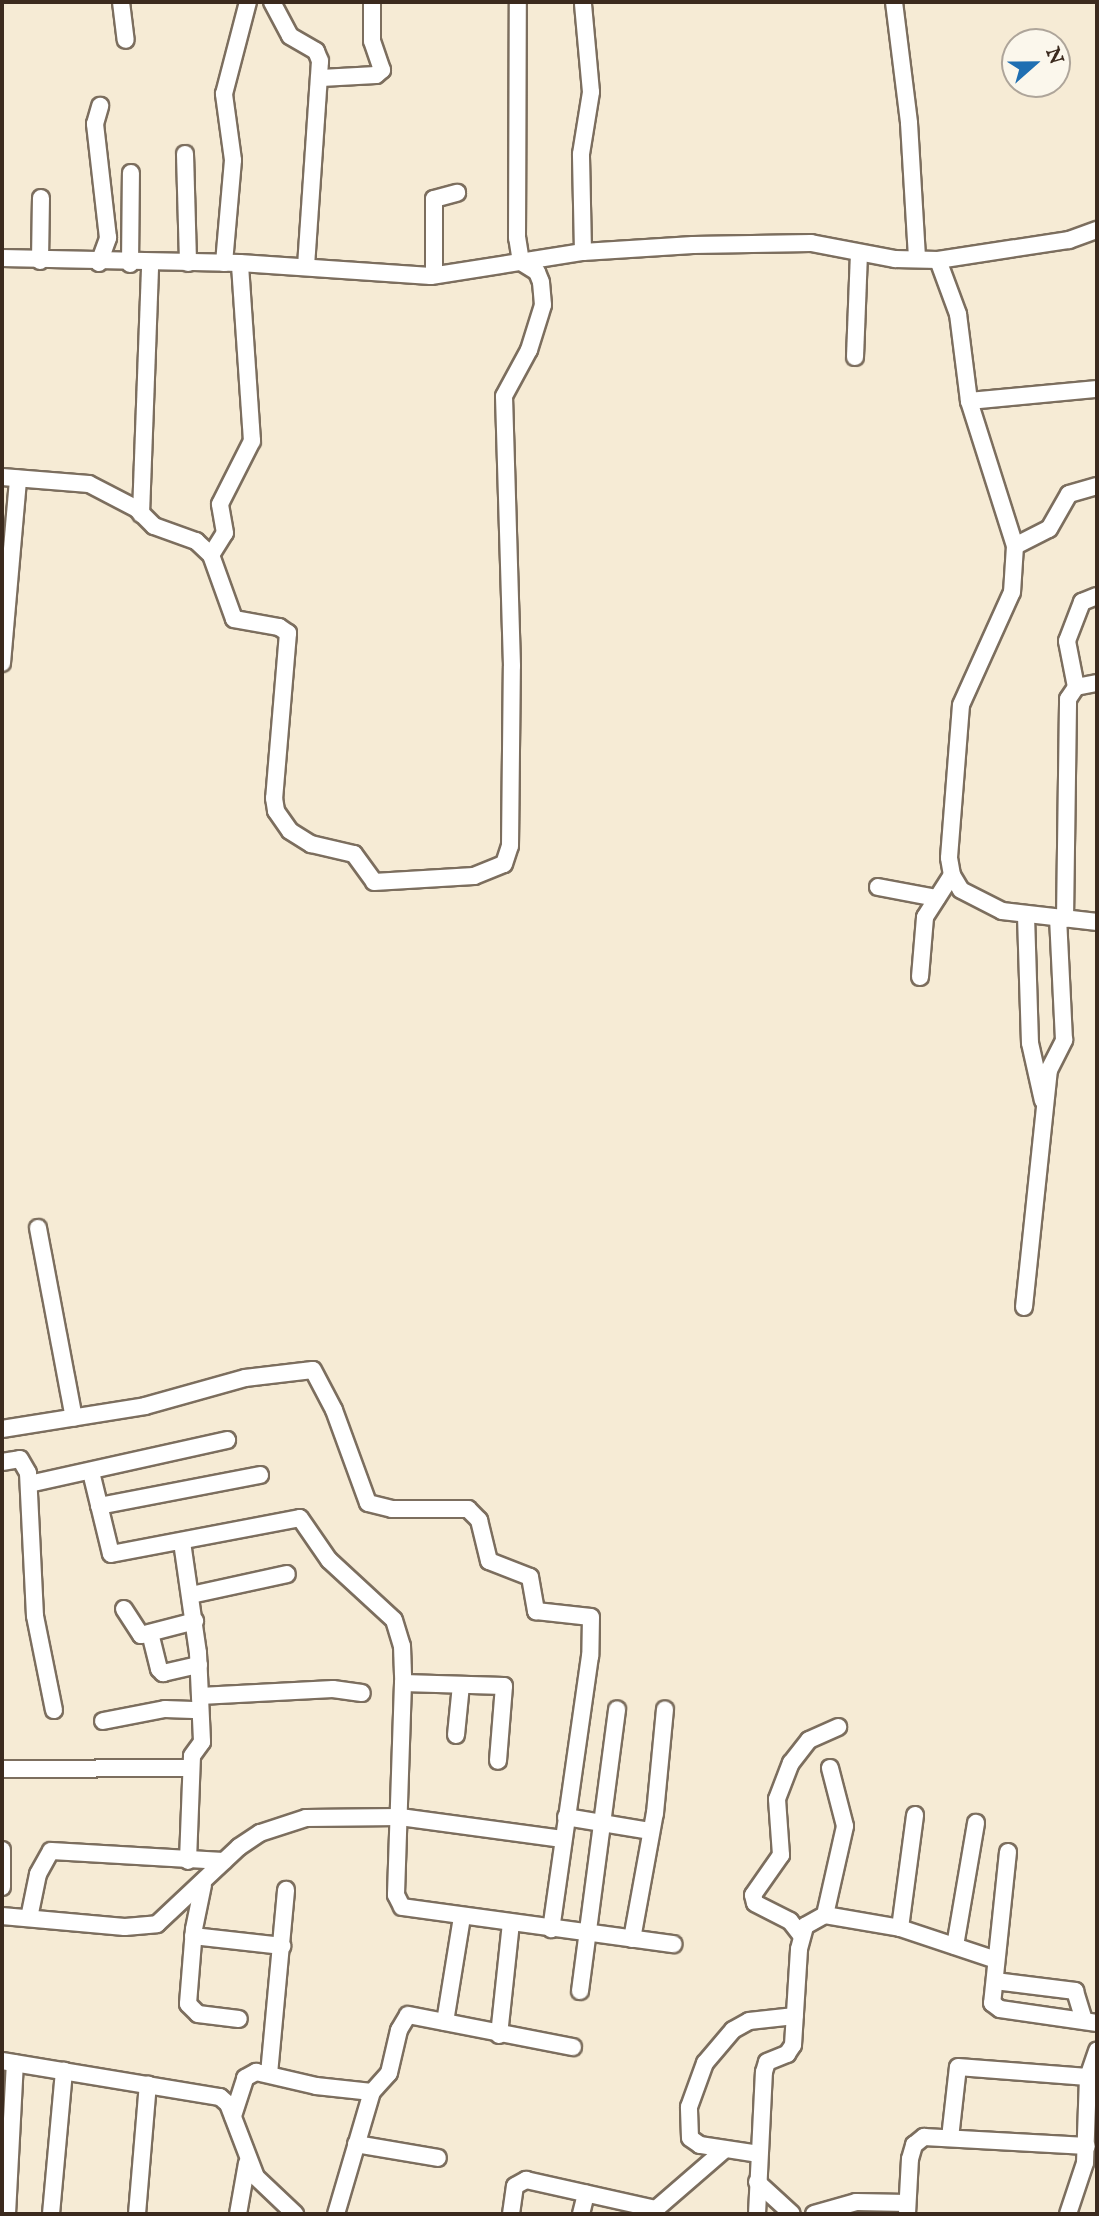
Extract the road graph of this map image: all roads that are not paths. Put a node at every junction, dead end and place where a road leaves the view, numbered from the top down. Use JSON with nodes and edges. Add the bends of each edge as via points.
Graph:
{"nodes":[{"id":1,"x":121,"y":2,"type":"edge"},
{"id":2,"x":248,"y":2,"type":"edge"},
{"id":3,"x":271,"y":2,"type":"edge"},
{"id":4,"x":372,"y":2,"type":"edge"},
{"id":5,"x":518,"y":2,"type":"edge"},
{"id":6,"x":894,"y":2,"type":"edge"},
{"id":7,"x":583,"y":4,"type":"dead end"},
{"id":8,"x":126,"y":40,"type":"dead end"},
{"id":9,"x":321,"y":78,"type":"junction"},
{"id":10,"x":100,"y":106,"type":"dead end"},
{"id":11,"x":185,"y":154,"type":"dead end"},
{"id":12,"x":131,"y":173,"type":"dead end"},
{"id":13,"x":457,"y":193,"type":"dead end"},
{"id":14,"x":41,"y":198,"type":"dead end"},
{"id":15,"x":1097,"y":230,"type":"edge"},
{"id":16,"x":583,"y":252,"type":"junction"},
{"id":17,"x":859,"y":253,"type":"junction"},
{"id":18,"x":2,"y":258,"type":"edge"},
{"id":19,"x":917,"y":259,"type":"junction"},
{"id":20,"x":938,"y":260,"type":"junction"},
{"id":21,"x":40,"y":261,"type":"junction"},
{"id":22,"x":522,"y":262,"type":"junction"},
{"id":23,"x":99,"y":263,"type":"junction"},
{"id":24,"x":150,"y":263,"type":"junction"},
{"id":25,"x":188,"y":263,"type":"junction"},
{"id":26,"x":232,"y":263,"type":"junction"},
{"id":27,"x":130,"y":264,"type":"junction"},
{"id":28,"x":306,"y":267,"type":"junction"},
{"id":29,"x":434,"y":275,"type":"junction"},
{"id":30,"x":855,"y":356,"type":"dead end"},
{"id":31,"x":1097,"y":389,"type":"edge"},
{"id":32,"x":969,"y":401,"type":"junction"},
{"id":33,"x":10,"y":484,"type":"edge"},
{"id":34,"x":1097,"y":486,"type":"edge"},
{"id":35,"x":141,"y":513,"type":"junction"},
{"id":36,"x":1015,"y":546,"type":"junction"},
{"id":37,"x":211,"y":555,"type":"junction"},
{"id":38,"x":1097,"y":596,"type":"edge"},
{"id":39,"x":2,"y":663,"type":"edge"},
{"id":40,"x":1097,"y":684,"type":"edge"},
{"id":41,"x":1076,"y":687,"type":"junction"},
{"id":42,"x":952,"y":875,"type":"junction"},
{"id":43,"x":878,"y":887,"type":"dead end"},
{"id":44,"x":937,"y":898,"type":"junction"},
{"id":45,"x":1026,"y":916,"type":"junction"},
{"id":46,"x":1061,"y":919,"type":"junction"},
{"id":47,"x":1097,"y":922,"type":"edge"},
{"id":48,"x":920,"y":977,"type":"dead end"},
{"id":49,"x":1044,"y":1106,"type":"junction"},
{"id":50,"x":38,"y":1228,"type":"dead end"},
{"id":51,"x":1024,"y":1307,"type":"dead end"},
{"id":52,"x":74,"y":1418,"type":"junction"},
{"id":53,"x":2,"y":1429,"type":"edge"},
{"id":54,"x":227,"y":1440,"type":"dead end"},
{"id":55,"x":2,"y":1462,"type":"edge"},
{"id":56,"x":91,"y":1472,"type":"junction"},
{"id":57,"x":260,"y":1475,"type":"dead end"},
{"id":58,"x":29,"y":1484,"type":"junction"},
{"id":59,"x":99,"y":1506,"type":"junction"},
{"id":60,"x":182,"y":1542,"type":"junction"},
{"id":61,"x":287,"y":1574,"type":"dead end"},
{"id":62,"x":191,"y":1595,"type":"junction"},
{"id":63,"x":124,"y":1609,"type":"dead end"},
{"id":64,"x":195,"y":1621,"type":"junction"},
{"id":65,"x":150,"y":1633,"type":"junction"},
{"id":66,"x":199,"y":1665,"type":"junction"},
{"id":67,"x":403,"y":1683,"type":"junction"},
{"id":68,"x":461,"y":1685,"type":"junction"},
{"id":69,"x":362,"y":1693,"type":"dead end"},
{"id":70,"x":200,"y":1703,"type":"junction"},
{"id":71,"x":617,"y":1709,"type":"dead end"},
{"id":72,"x":665,"y":1709,"type":"dead end"},
{"id":73,"x":54,"y":1710,"type":"dead end"},
{"id":74,"x":103,"y":1721,"type":"dead end"},
{"id":75,"x":838,"y":1727,"type":"dead end"},
{"id":76,"x":456,"y":1735,"type":"dead end"},
{"id":77,"x":498,"y":1761,"type":"dead end"},
{"id":78,"x":191,"y":1768,"type":"junction"},
{"id":79,"x":830,"y":1768,"type":"dead end"},
{"id":80,"x":2,"y":1769,"type":"edge"},
{"id":81,"x":915,"y":1815,"type":"dead end"},
{"id":82,"x":566,"y":1816,"type":"junction"},
{"id":83,"x":400,"y":1817,"type":"junction"},
{"id":84,"x":604,"y":1823,"type":"junction"},
{"id":85,"x":976,"y":1823,"type":"dead end"},
{"id":86,"x":651,"y":1831,"type":"junction"},
{"id":87,"x":562,"y":1839,"type":"junction"},
{"id":88,"x":2,"y":1850,"type":"edge"},
{"id":89,"x":1008,"y":1852,"type":"dead end"},
{"id":90,"x":187,"y":1861,"type":"junction"},
{"id":91,"x":224,"y":1861,"type":"junction"},
{"id":92,"x":203,"y":1883,"type":"junction"},
{"id":93,"x":2,"y":1887,"type":"edge"},
{"id":94,"x":286,"y":1890,"type":"dead end"},
{"id":95,"x":825,"y":1915,"type":"junction"},
{"id":96,"x":2,"y":1916,"type":"edge"},
{"id":97,"x":462,"y":1917,"type":"junction"},
{"id":98,"x":29,"y":1918,"type":"junction"},
{"id":99,"x":511,"y":1923,"type":"junction"},
{"id":100,"x":900,"y":1928,"type":"junction"},
{"id":101,"x":551,"y":1929,"type":"junction"},
{"id":102,"x":588,"y":1933,"type":"junction"},
{"id":103,"x":801,"y":1935,"type":"junction"},
{"id":104,"x":193,"y":1936,"type":"junction"},
{"id":105,"x":632,"y":1939,"type":"junction"},
{"id":106,"x":673,"y":1944,"type":"dead end"},
{"id":107,"x":282,"y":1946,"type":"junction"},
{"id":108,"x":955,"y":1946,"type":"junction"},
{"id":109,"x":996,"y":1961,"type":"junction"},
{"id":110,"x":995,"y":1981,"type":"junction"},
{"id":111,"x":580,"y":1991,"type":"dead end"},
{"id":112,"x":795,"y":2015,"type":"junction"},
{"id":113,"x":239,"y":2019,"type":"dead end"},
{"id":114,"x":445,"y":2022,"type":"junction"},
{"id":115,"x":1090,"y":2022,"type":"edge"},
{"id":116,"x":499,"y":2035,"type":"junction"},
{"id":117,"x":573,"y":2047,"type":"dead end"},
{"id":118,"x":1097,"y":2051,"type":"edge"},
{"id":119,"x":8,"y":2062,"type":"edge"},
{"id":120,"x":64,"y":2071,"type":"junction"},
{"id":121,"x":268,"y":2074,"type":"junction"},
{"id":122,"x":1088,"y":2077,"type":"junction"},
{"id":123,"x":148,"y":2084,"type":"junction"},
{"id":124,"x":372,"y":2092,"type":"junction"},
{"id":125,"x":233,"y":2116,"type":"junction"},
{"id":126,"x":950,"y":2138,"type":"junction"},
{"id":127,"x":356,"y":2144,"type":"junction"},
{"id":128,"x":1087,"y":2147,"type":"junction"},
{"id":129,"x":723,"y":2151,"type":"junction"},
{"id":130,"x":759,"y":2154,"type":"junction"},
{"id":131,"x":438,"y":2158,"type":"dead end"},
{"id":132,"x":247,"y":2163,"type":"junction"},
{"id":133,"x":757,"y":2182,"type":"junction"},
{"id":134,"x":586,"y":2194,"type":"junction"},
{"id":135,"x":907,"y":2209,"type":"edge"},
{"id":136,"x":7,"y":2214,"type":"edge"},
{"id":137,"x":51,"y":2214,"type":"edge"},
{"id":138,"x":137,"y":2214,"type":"edge"},
{"id":139,"x":238,"y":2214,"type":"edge"},
{"id":140,"x":295,"y":2214,"type":"edge"},
{"id":141,"x":336,"y":2214,"type":"edge"},
{"id":142,"x":510,"y":2214,"type":"edge"},
{"id":143,"x":581,"y":2214,"type":"edge"},
{"id":144,"x":757,"y":2214,"type":"edge"},
{"id":145,"x":792,"y":2214,"type":"edge"},
{"id":146,"x":814,"y":2214,"type":"edge"},
{"id":147,"x":1068,"y":2214,"type":"edge"}],
"edges":[{"from":1,"to":8,"type":"street"},
{"from":2,"to":26,"type":"street","via":[[224,94],[233,160]]},
{"from":3,"to":9,"type":"street","via":[[290,36],[316,51]]},
{"from":4,"to":9,"type":"street","via":[[372,40],[382,70],[376,75]]},
{"from":5,"to":22,"type":"street","via":[[517,239]]},
{"from":6,"to":19,"type":"street","via":[[909,123]]},
{"from":7,"to":16,"type":"street","via":[[591,92],[581,155]]},
{"from":9,"to":28,"type":"street"},
{"from":10,"to":23,"type":"street","via":[[94,120],[108,238]]},
{"from":11,"to":25,"type":"street"},
{"from":12,"to":27,"type":"street"},
{"from":13,"to":29,"type":"street","via":[[433,199]]},
{"from":14,"to":21,"type":"street"},
{"from":15,"to":20,"type":"street","via":[[1069,240]]},
{"from":16,"to":17,"type":"street","via":[[802,243]]},
{"from":16,"to":22,"type":"street"},
{"from":17,"to":19,"type":"street"},
{"from":17,"to":30,"type":"street"},
{"from":18,"to":21,"type":"street"},
{"from":19,"to":20,"type":"street"},
{"from":20,"to":32,"type":"street","via":[[958,314]]},
{"from":21,"to":23,"type":"street"},
{"from":22,"to":29,"type":"street"},
{"from":22,"to":37,"type":"street","via":[[537,272],[543,305],[529,351],[504,396],[512,666],[510,846],[505,864],[474,876],[374,882],[354,854],[311,844],[281,822],[274,798],[283,668],[290,640],[279,627],[234,619]]},
{"from":23,"to":27,"type":"street"},
{"from":24,"to":25,"type":"street"},
{"from":24,"to":27,"type":"street"},
{"from":24,"to":35,"type":"street"},
{"from":25,"to":26,"type":"street"},
{"from":26,"to":28,"type":"street"},
{"from":26,"to":37,"type":"street","via":[[252,441],[220,504],[225,533]]},
{"from":28,"to":29,"type":"street","via":[[369,275]]},
{"from":31,"to":32,"type":"street"},
{"from":32,"to":36,"type":"street"},
{"from":33,"to":35,"type":"street","via":[[89,484]]},
{"from":33,"to":39,"type":"street"},
{"from":34,"to":36,"type":"street","via":[[1069,494],[1049,529]]},
{"from":35,"to":37,"type":"street","via":[[154,526],[196,541]]},
{"from":36,"to":42,"type":"street","via":[[1012,592],[961,705],[949,858]]},
{"from":38,"to":41,"type":"street","via":[[1082,603],[1066,641]]},
{"from":40,"to":41,"type":"street"},
{"from":41,"to":46,"type":"street","via":[[1068,699]]},
{"from":42,"to":44,"type":"street"},
{"from":42,"to":45,"type":"street","via":[[961,890],[979,901]]},
{"from":43,"to":44,"type":"street"},
{"from":44,"to":48,"type":"street","via":[[922,930]]},
{"from":45,"to":46,"type":"street"},
{"from":45,"to":49,"type":"street","via":[[1030,1043]]},
{"from":46,"to":47,"type":"street"},
{"from":46,"to":49,"type":"street","via":[[1065,1028],[1049,1070]]},
{"from":49,"to":51,"type":"street"},
{"from":50,"to":52,"type":"street"},
{"from":52,"to":53,"type":"street"},
{"from":52,"to":82,"type":"street","via":[[145,1406],[245,1378],[313,1370],[339,1421],[368,1503],[392,1509],[468,1509],[479,1520],[489,1561],[530,1577],[537,1611],[591,1617],[590,1656]]},
{"from":54,"to":56,"type":"street"},
{"from":55,"to":58,"type":"street","via":[[25,1463]]},
{"from":56,"to":58,"type":"street"},
{"from":56,"to":59,"type":"street"},
{"from":57,"to":59,"type":"street"},
{"from":58,"to":73,"type":"street","via":[[35,1616]]},
{"from":59,"to":60,"type":"street","via":[[111,1554]]},
{"from":60,"to":62,"type":"street"},
{"from":60,"to":67,"type":"street","via":[[300,1518],[329,1560],[394,1620],[402,1646]]},
{"from":61,"to":62,"type":"street"},
{"from":62,"to":64,"type":"street"},
{"from":63,"to":65,"type":"street","via":[[137,1633]]},
{"from":64,"to":65,"type":"street"},
{"from":64,"to":66,"type":"street"},
{"from":65,"to":66,"type":"street","via":[[163,1672]]},
{"from":66,"to":70,"type":"street"},
{"from":67,"to":68,"type":"street"},
{"from":67,"to":83,"type":"street"},
{"from":68,"to":76,"type":"street"},
{"from":68,"to":77,"type":"street","via":[[504,1686]]},
{"from":69,"to":70,"type":"street","via":[[333,1689]]},
{"from":70,"to":74,"type":"street"},
{"from":70,"to":78,"type":"street","via":[[202,1742],[192,1756]]},
{"from":71,"to":84,"type":"street"},
{"from":72,"to":86,"type":"street"},
{"from":75,"to":103,"type":"street","via":[[809,1740],[786,1773],[776,1799],[781,1855],[752,1895],[755,1903],[790,1921]]},
{"from":78,"to":80,"type":"street"},
{"from":78,"to":90,"type":"street"},
{"from":79,"to":95,"type":"street","via":[[845,1826]]},
{"from":81,"to":100,"type":"street"},
{"from":82,"to":84,"type":"street"},
{"from":82,"to":87,"type":"street"},
{"from":83,"to":87,"type":"street"},
{"from":83,"to":91,"type":"street","via":[[343,1815],[282,1824],[260,1833]]},
{"from":83,"to":97,"type":"street","via":[[397,1902],[407,1909]]},
{"from":84,"to":86,"type":"street"},
{"from":84,"to":102,"type":"street"},
{"from":85,"to":108,"type":"street"},
{"from":86,"to":105,"type":"street"},
{"from":87,"to":101,"type":"street"},
{"from":88,"to":93,"type":"street"},
{"from":89,"to":109,"type":"street"},
{"from":90,"to":91,"type":"street"},
{"from":90,"to":98,"type":"street","via":[[51,1850],[38,1874]]},
{"from":91,"to":92,"type":"street"},
{"from":92,"to":98,"type":"street","via":[[169,1915],[144,1927]]},
{"from":92,"to":104,"type":"street"},
{"from":94,"to":107,"type":"street"},
{"from":95,"to":100,"type":"street"},
{"from":95,"to":103,"type":"street","via":[[811,1920]]},
{"from":96,"to":98,"type":"street"},
{"from":97,"to":99,"type":"street"},
{"from":97,"to":114,"type":"street"},
{"from":99,"to":101,"type":"street"},
{"from":99,"to":116,"type":"street"},
{"from":100,"to":108,"type":"street"},
{"from":101,"to":102,"type":"street"},
{"from":102,"to":105,"type":"street"},
{"from":102,"to":111,"type":"street"},
{"from":103,"to":112,"type":"street"},
{"from":104,"to":107,"type":"street"},
{"from":104,"to":113,"type":"street","via":[[192,2010]]},
{"from":105,"to":106,"type":"street"},
{"from":107,"to":121,"type":"street"},
{"from":108,"to":109,"type":"street"},
{"from":109,"to":110,"type":"street"},
{"from":110,"to":115,"type":"street","via":[[1075,1991]]},
{"from":110,"to":115,"type":"street","via":[[995,2007]]},
{"from":112,"to":129,"type":"street","via":[[749,2021],[733,2030],[705,2063],[687,2126],[690,2138],[700,2145]]},
{"from":112,"to":130,"type":"street","via":[[791,2051],[767,2062]]},
{"from":114,"to":116,"type":"street"},
{"from":114,"to":124,"type":"street","via":[[414,2014],[403,2020],[390,2073]]},
{"from":116,"to":117,"type":"street"},
{"from":118,"to":122,"type":"street"},
{"from":119,"to":120,"type":"street"},
{"from":119,"to":136,"type":"street"},
{"from":120,"to":123,"type":"street"},
{"from":120,"to":137,"type":"street"},
{"from":121,"to":124,"type":"street","via":[[316,2086]]},
{"from":121,"to":125,"type":"street","via":[[256,2072],[245,2078]]},
{"from":122,"to":126,"type":"street","via":[[958,2067]]},
{"from":122,"to":128,"type":"street"},
{"from":123,"to":125,"type":"street","via":[[220,2098]]},
{"from":123,"to":138,"type":"street"},
{"from":124,"to":127,"type":"street"},
{"from":125,"to":132,"type":"street"},
{"from":126,"to":128,"type":"street"},
{"from":126,"to":135,"type":"street","via":[[924,2137],[914,2145]]},
{"from":127,"to":131,"type":"street"},
{"from":127,"to":141,"type":"street"},
{"from":128,"to":147,"type":"street"},
{"from":129,"to":130,"type":"street"},
{"from":129,"to":134,"type":"street","via":[[656,2209]]},
{"from":130,"to":133,"type":"street"},
{"from":132,"to":139,"type":"street"},
{"from":132,"to":140,"type":"street"},
{"from":133,"to":144,"type":"street"},
{"from":133,"to":145,"type":"street"},
{"from":134,"to":142,"type":"street","via":[[519,2182]]},
{"from":134,"to":143,"type":"street"},
{"from":135,"to":146,"type":"street","via":[[856,2202]]}]}
